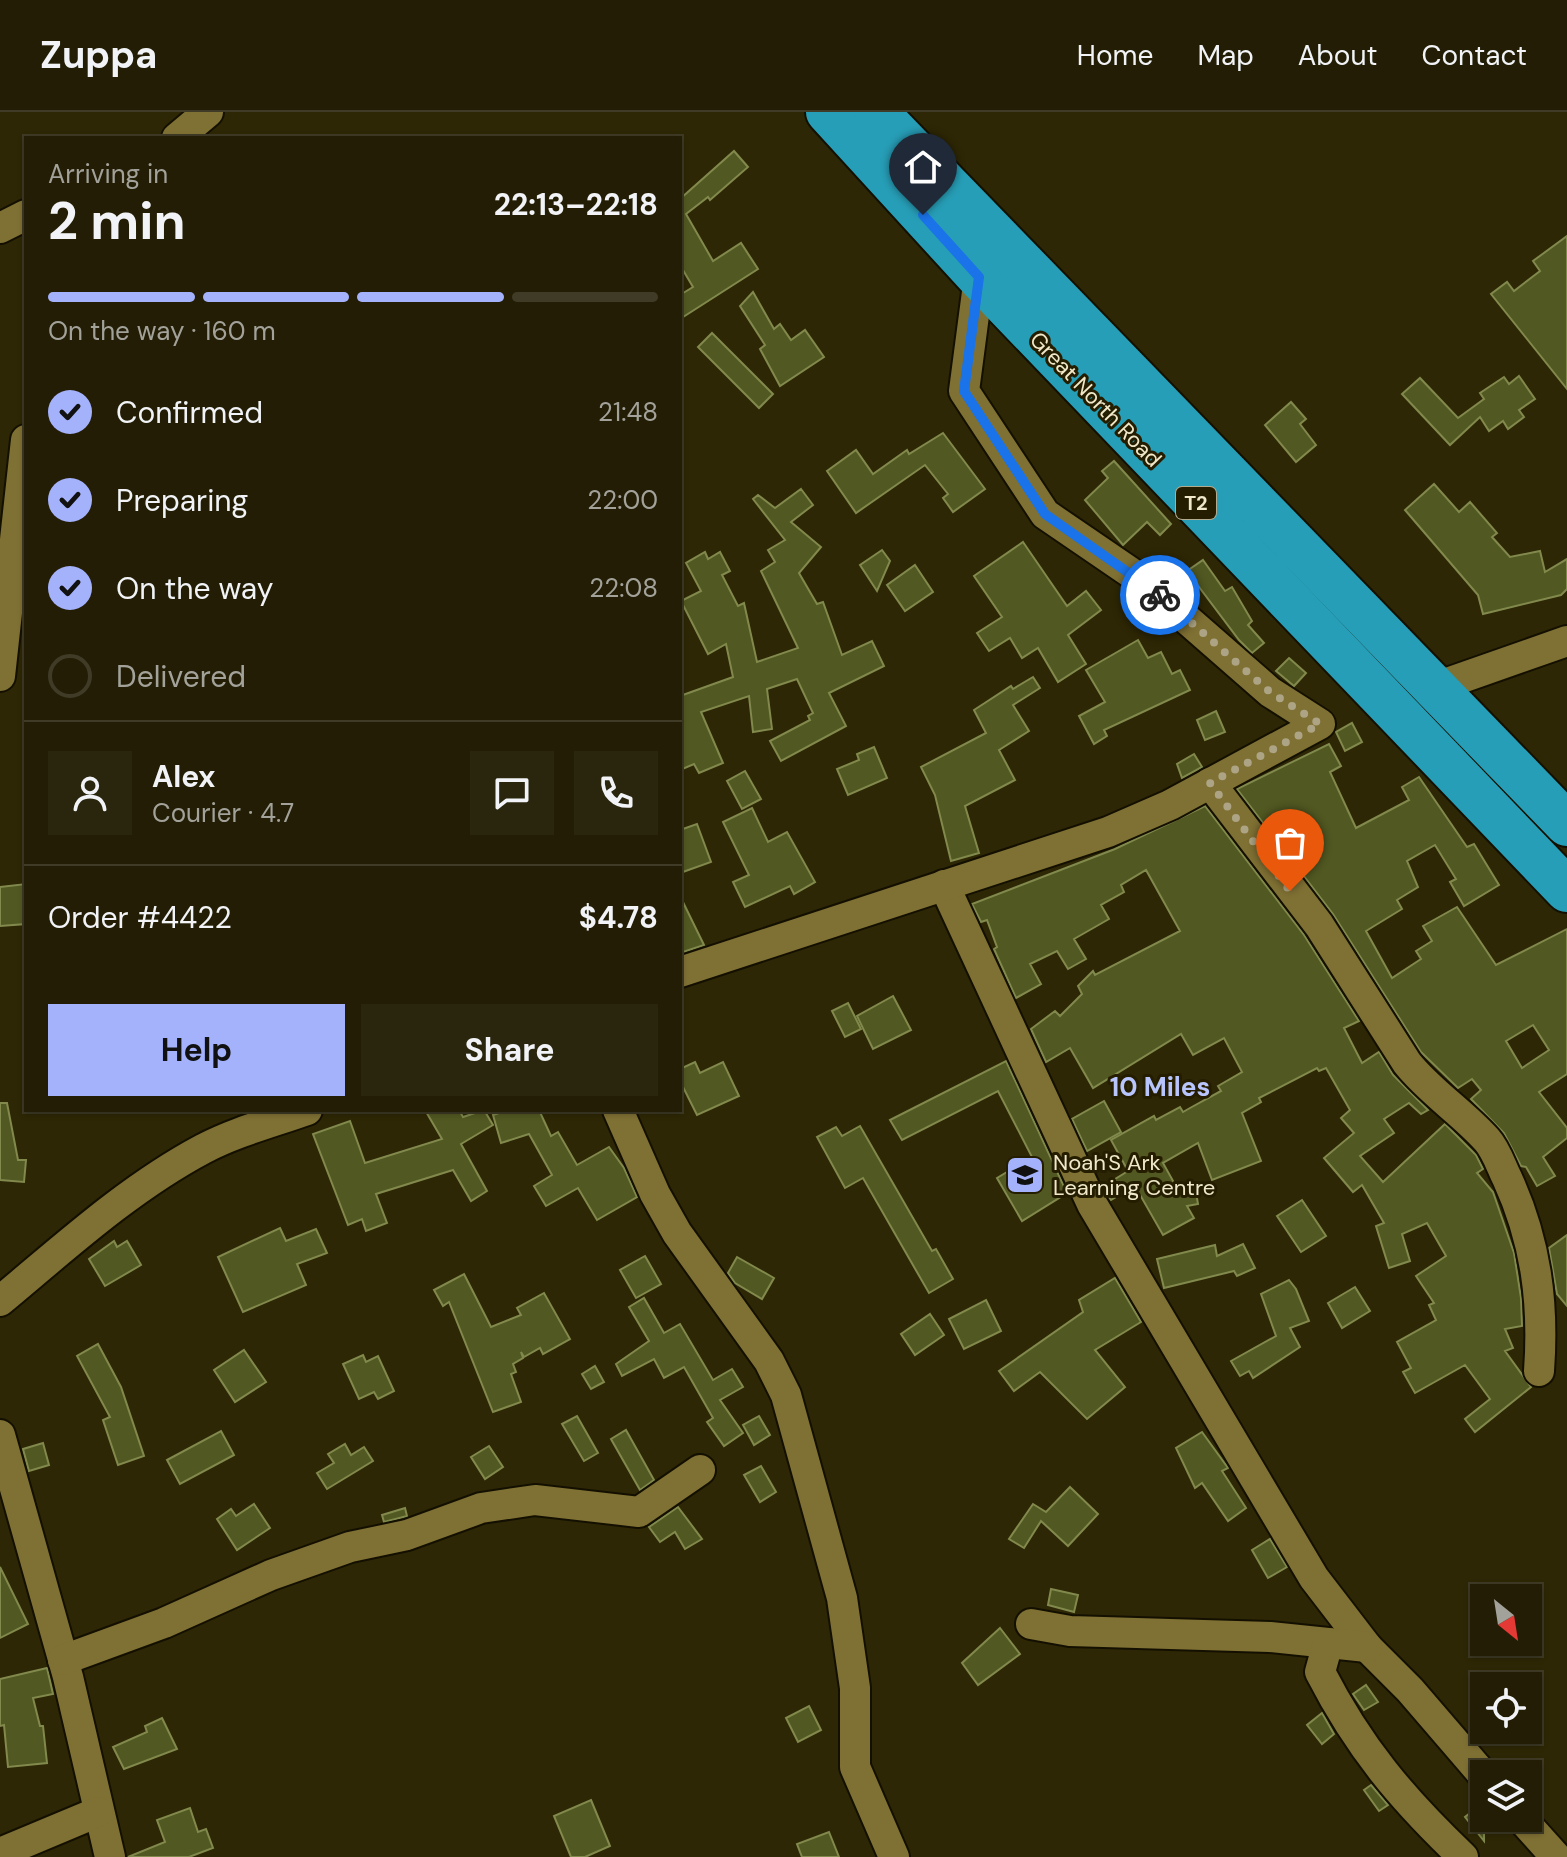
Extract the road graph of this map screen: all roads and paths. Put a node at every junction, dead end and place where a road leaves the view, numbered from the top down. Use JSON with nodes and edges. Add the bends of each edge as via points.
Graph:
{"nodes":[{"id":1,"x":828,"y":112,"type":"edge"},
{"id":2,"x":876,"y":112,"type":"edge"},
{"id":3,"x":209,"y":122,"type":"edge"},
{"id":4,"x":181,"y":136,"type":"edge"},
{"id":5,"x":24,"y":216,"type":"edge"},
{"id":6,"x":0,"y":228,"type":"edge"},
{"id":7,"x":979,"y":277,"type":"junction"},
{"id":8,"x":24,"y":458,"type":"edge"},
{"id":9,"x":1567,"y":641,"type":"edge"},
{"id":10,"x":0,"y":676,"type":"edge"},
{"id":11,"x":1436,"y":687,"type":"junction"},
{"id":12,"x":1210,"y":783,"type":"junction"},
{"id":13,"x":1567,"y":824,"type":"edge"},
{"id":14,"x":944,"y":885,"type":"junction"},
{"id":15,"x":1567,"y":890,"type":"edge"},
{"id":16,"x":682,"y":971,"type":"edge"},
{"id":17,"x":302,"y":1112,"type":"edge"},
{"id":18,"x":619,"y":1112,"type":"edge"},
{"id":19,"x":0,"y":1301,"type":"edge"},
{"id":20,"x":1539,"y":1371,"type":"dead end"},
{"id":21,"x":0,"y":1435,"type":"edge"},
{"id":22,"x":700,"y":1470,"type":"dead end"},
{"id":23,"x":1031,"y":1624,"type":"dead end"},
{"id":24,"x":1328,"y":1643,"type":"junction"},
{"id":25,"x":1367,"y":1647,"type":"junction"},
{"id":26,"x":63,"y":1660,"type":"junction"},
{"id":27,"x":1470,"y":1760,"type":"edge"},
{"id":28,"x":98,"y":1812,"type":"junction"},
{"id":29,"x":1534,"y":1832,"type":"edge"},
{"id":30,"x":0,"y":1853,"type":"edge"},
{"id":31,"x":110,"y":1857,"type":"edge"},
{"id":32,"x":894,"y":1857,"type":"edge"},
{"id":33,"x":1463,"y":1857,"type":"edge"},
{"id":34,"x":1556,"y":1857,"type":"edge"}],
"edges":[{"from":1,"to":7,"type":"highway","name":"Great North Road","number":"T2"},
{"from":2,"to":11,"type":"highway","name":"Great North Road","number":"T2"},
{"from":3,"to":4,"type":"street"},
{"from":5,"to":6,"type":"street"},
{"from":7,"to":12,"type":"street","via":[[964,391],[1045,514],[1143,581],[1270,692],[1320,724]]},
{"from":7,"to":15,"type":"highway","name":"Great North Road","number":"T2"},
{"from":8,"to":10,"type":"street"},
{"from":9,"to":11,"type":"street"},
{"from":11,"to":13,"type":"highway","name":"Great North Road","number":"T2"},
{"from":12,"to":14,"type":"street","via":[[1108,832]]},
{"from":12,"to":20,"type":"street","via":[[1319,925],[1415,1073],[1490,1142],[1515,1196],[1539,1281]]},
{"from":14,"to":16,"type":"street"},
{"from":14,"to":25,"type":"street","via":[[1092,1204],[1314,1578]]},
{"from":17,"to":19,"type":"street","via":[[206,1147],[160,1173]]},
{"from":18,"to":32,"type":"street","via":[[677,1233],[769,1361],[786,1395],[842,1598],[855,1688],[855,1767]]},
{"from":21,"to":26,"type":"street"},
{"from":22,"to":26,"type":"street","via":[[639,1512],[535,1500],[481,1508],[407,1535],[350,1547]]},
{"from":23,"to":24,"type":"street","via":[[1070,1631]]},
{"from":24,"to":25,"type":"street"},
{"from":24,"to":33,"type":"street","via":[[1320,1672],[1337,1706],[1377,1768]]},
{"from":25,"to":27,"type":"street"},
{"from":26,"to":28,"type":"street"},
{"from":28,"to":30,"type":"street"},
{"from":28,"to":31,"type":"street"},
{"from":29,"to":34,"type":"street"}]}
